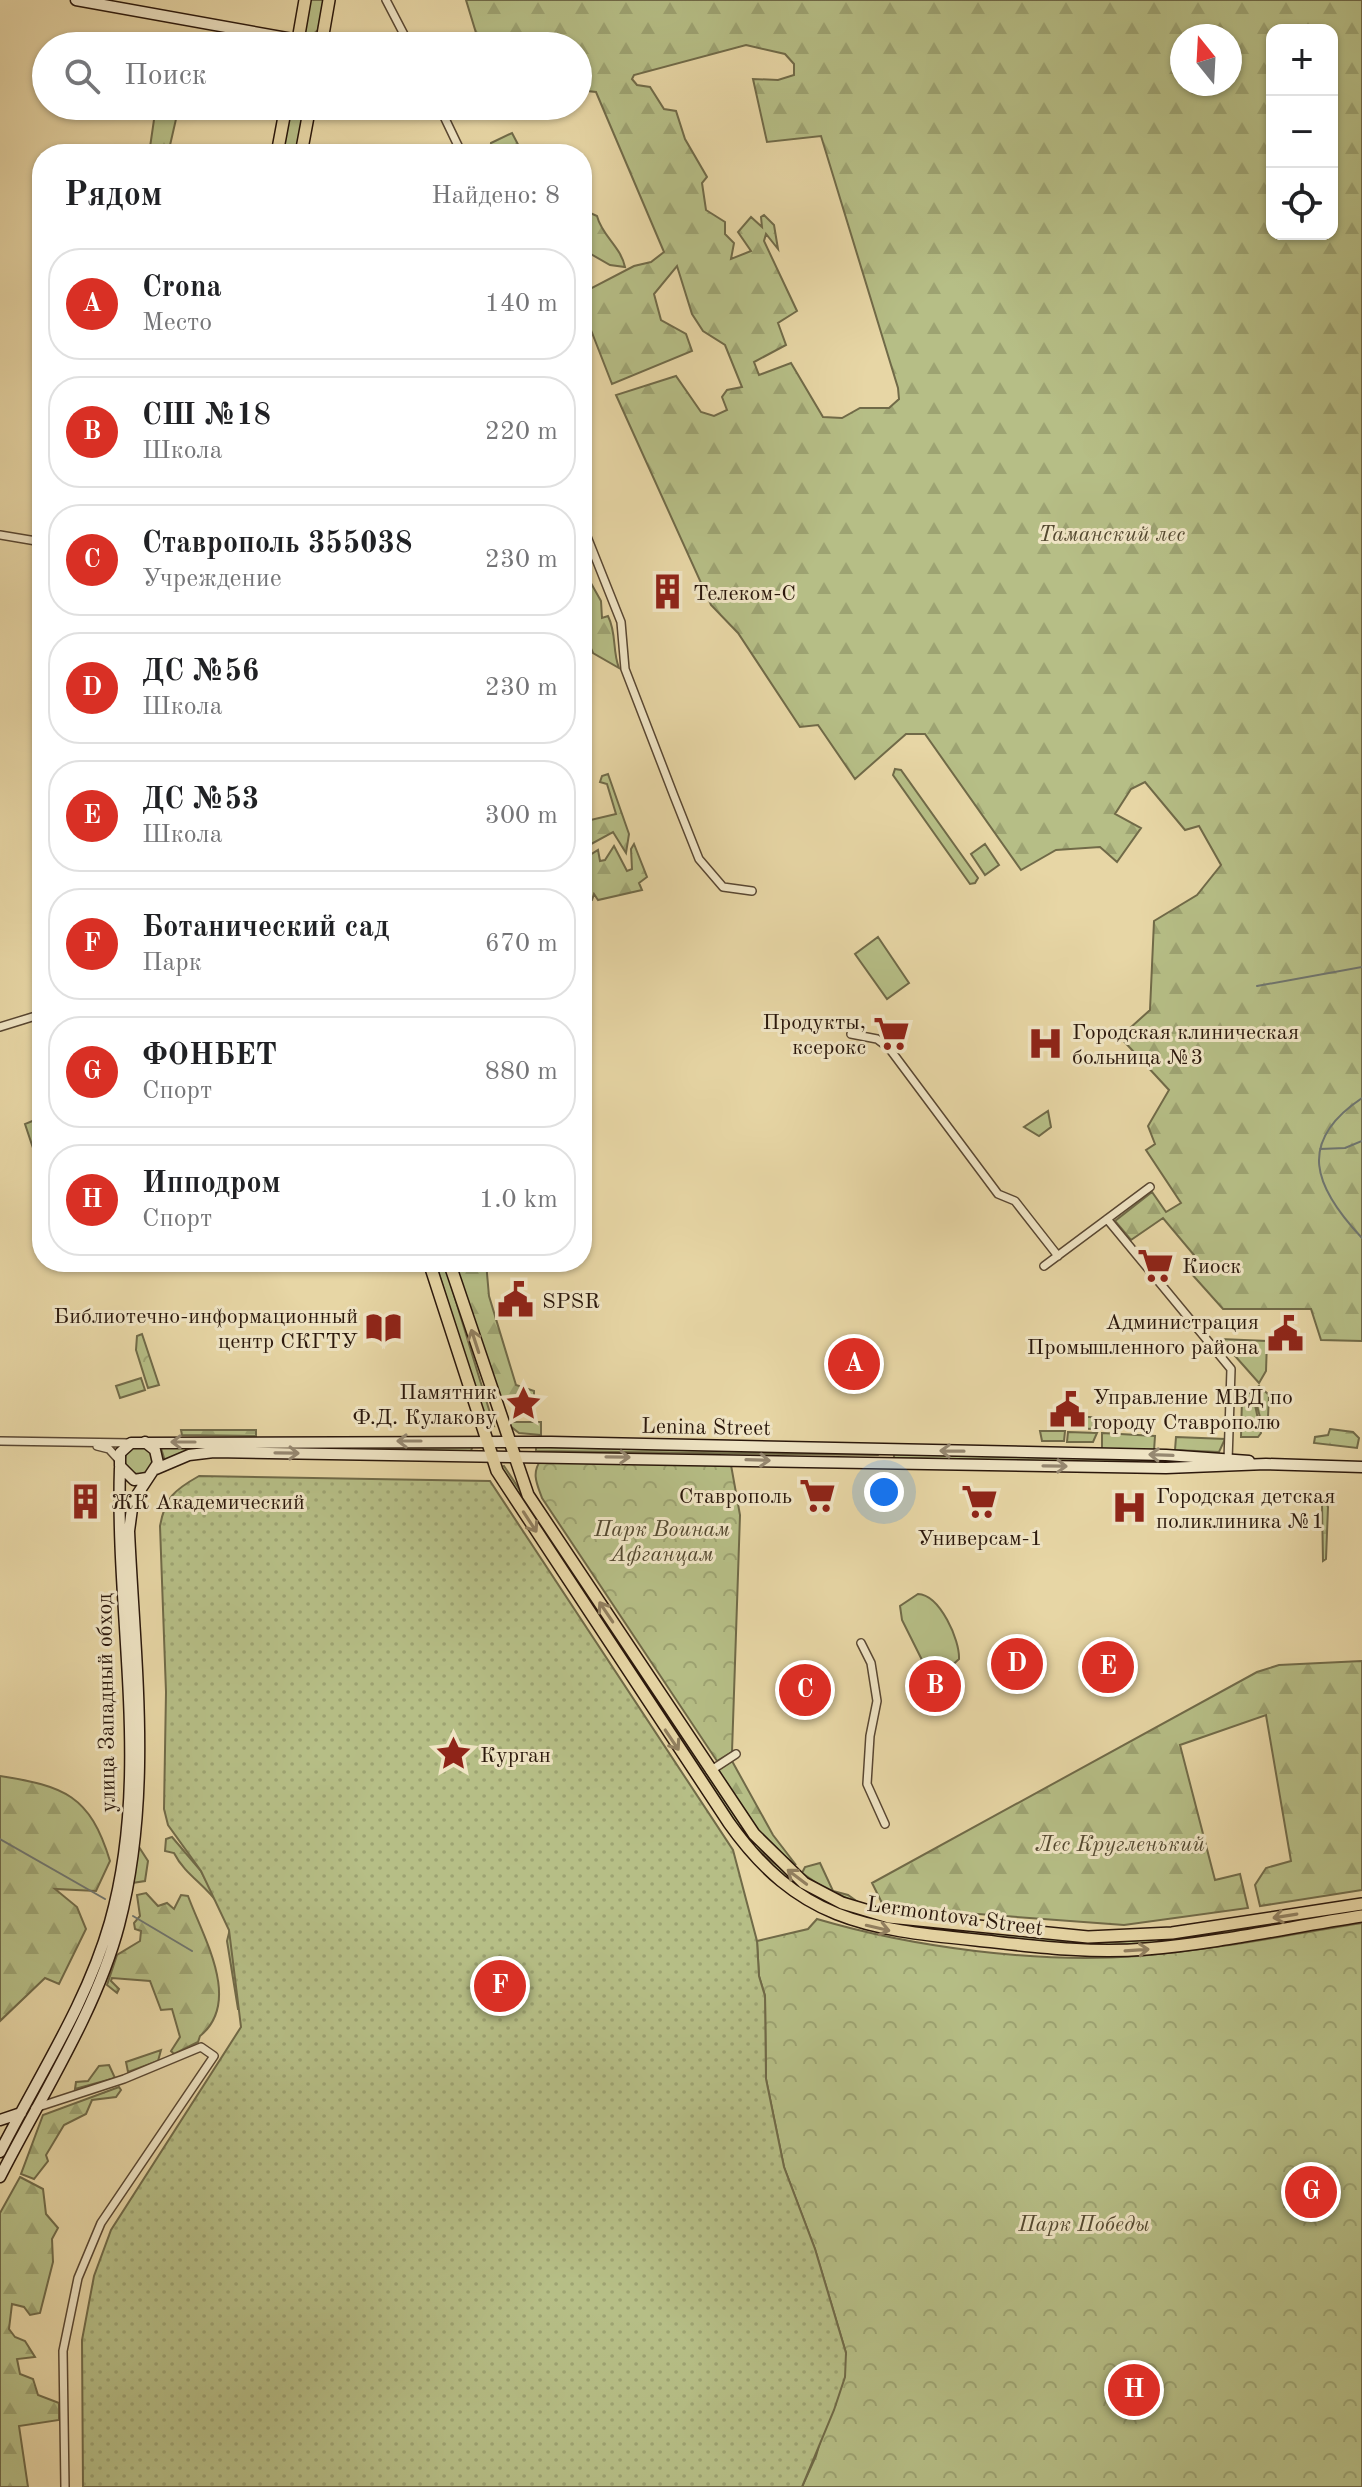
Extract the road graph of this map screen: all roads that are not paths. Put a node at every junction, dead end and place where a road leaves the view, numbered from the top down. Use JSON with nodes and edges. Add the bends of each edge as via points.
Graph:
{"nodes":[{"id":1,"x":76,"y":0,"type":"edge"},
{"id":2,"x":305,"y":0,"type":"edge"},
{"id":3,"x":329,"y":0,"type":"edge"},
{"id":4,"x":386,"y":0,"type":"edge"},
{"id":5,"x":241,"y":32,"type":"edge"},
{"id":6,"x":300,"y":32,"type":"edge"},
{"id":7,"x":323,"y":32,"type":"edge"},
{"id":8,"x":403,"y":32,"type":"edge"},
{"id":9,"x":283,"y":120,"type":"edge"},
{"id":10,"x":307,"y":120,"type":"edge"},
{"id":11,"x":446,"y":120,"type":"edge"},
{"id":12,"x":279,"y":144,"type":"edge"},
{"id":13,"x":303,"y":144,"type":"edge"},
{"id":14,"x":457,"y":144,"type":"edge"},
{"id":15,"x":0,"y":535,"type":"edge"},
{"id":16,"x":32,"y":540,"type":"edge"},
{"id":17,"x":592,"y":549,"type":"edge"},
{"id":18,"x":752,"y":891,"type":"dead end"},
{"id":19,"x":32,"y":1017,"type":"edge"},
{"id":20,"x":0,"y":1027,"type":"edge"},
{"id":21,"x":851,"y":1034,"type":"dead end"},
{"id":22,"x":1150,"y":1187,"type":"dead end"},
{"id":23,"x":1107,"y":1219,"type":"junction"},
{"id":24,"x":1058,"y":1256,"type":"junction"},
{"id":25,"x":1044,"y":1266,"type":"dead end"},
{"id":26,"x":432,"y":1272,"type":"edge"},
{"id":27,"x":452,"y":1272,"type":"edge"},
{"id":28,"x":0,"y":1441,"type":"edge"},
{"id":29,"x":71,"y":1442,"type":"junction"},
{"id":30,"x":145,"y":1442,"type":"junction"},
{"id":31,"x":487,"y":1442,"type":"junction"},
{"id":32,"x":508,"y":1442,"type":"junction"},
{"id":33,"x":131,"y":1443,"type":"junction"},
{"id":34,"x":490,"y":1455,"type":"junction"},
{"id":35,"x":512,"y":1455,"type":"junction"},
{"id":36,"x":119,"y":1463,"type":"junction"},
{"id":37,"x":1228,"y":1463,"type":"junction"},
{"id":38,"x":1362,"y":1467,"type":"edge"},
{"id":39,"x":156,"y":1469,"type":"junction"},
{"id":40,"x":147,"y":1478,"type":"junction"},
{"id":41,"x":861,"y":1643,"type":"dead end"},
{"id":42,"x":630,"y":1648,"type":"junction"},
{"id":43,"x":617,"y":1656,"type":"junction"},
{"id":44,"x":736,"y":1754,"type":"dead end"},
{"id":45,"x":710,"y":1771,"type":"junction"},
{"id":46,"x":885,"y":1824,"type":"dead end"},
{"id":47,"x":1362,"y":1904,"type":"edge"},
{"id":48,"x":1362,"y":1916,"type":"edge"},
{"id":49,"x":35,"y":2108,"type":"junction"},
{"id":50,"x":20,"y":2113,"type":"junction"},
{"id":51,"x":0,"y":2120,"type":"edge"},
{"id":52,"x":0,"y":2152,"type":"edge"},
{"id":53,"x":0,"y":2177,"type":"edge"},
{"id":54,"x":65,"y":2487,"type":"edge"}],
"edges":[{"from":1,"to":5,"type":"main road"},
{"from":2,"to":6,"type":"main road"},
{"from":3,"to":7,"type":"main road"},
{"from":4,"to":8,"type":"street"},
{"from":9,"to":12,"type":"main road"},
{"from":10,"to":13,"type":"main road"},
{"from":11,"to":14,"type":"street"},
{"from":15,"to":16,"type":"street"},
{"from":17,"to":18,"type":"street","via":[[621,622],[625,669],[699,859],[723,887]]},
{"from":19,"to":20,"type":"street"},
{"from":21,"to":24,"type":"street","via":[[884,1043],[998,1194],[1015,1201]]},
{"from":22,"to":23,"type":"street"},
{"from":23,"to":24,"type":"street"},
{"from":23,"to":37,"type":"street","via":[[1231,1369]]},
{"from":24,"to":25,"type":"street"},
{"from":26,"to":31,"type":"main road","name":"Lermontova Street"},
{"from":32,"to":27,"type":"main road","name":"Lermontova Street","one_way":true},
{"from":28,"to":29,"type":"street"},
{"from":29,"to":33,"type":"street"},
{"from":29,"to":36,"type":"street","via":[[102,1447]]},
{"from":31,"to":30,"type":"main road","name":"Lenina Street","one_way":true},
{"from":30,"to":33,"type":"main road"},
{"from":30,"to":39,"type":"main road","via":[[158,1456]]},
{"from":31,"to":32,"type":"main road","name":"Lenina Street"},
{"from":31,"to":34,"type":"main road","name":"Lermontova Street"},
{"from":32,"to":35,"type":"main road","name":"Lermontova Street"},
{"from":37,"to":32,"type":"main road","name":"Lenina Street","one_way":true},
{"from":33,"to":36,"type":"main road","via":[[120,1453]]},
{"from":34,"to":35,"type":"main road","name":"Lenina Street"},
{"from":39,"to":34,"type":"main road","name":"Lenina Street","one_way":true,"via":[[189,1455],[214,1452]]},
{"from":34,"to":43,"type":"main road","name":"Lermontova Street","one_way":true},
{"from":35,"to":37,"type":"main road","name":"Lenina Street","one_way":true},
{"from":42,"to":35,"type":"main road","name":"Lermontova Street","one_way":true,"via":[[528,1495]]},
{"from":36,"to":40,"type":"main road","via":[[134,1480]]},
{"from":36,"to":50,"type":"main road","name":"улица Западный обход","via":[[131,1779],[125,1847],[104,1940]]},
{"from":37,"to":38,"type":"main road","name":"Lenina Street"},
{"from":39,"to":40,"type":"main road"},
{"from":40,"to":49,"type":"main road","name":"улица Западный обход","via":[[133,1501],[129,1531],[141,1782],[137,1836],[119,1927]]},
{"from":41,"to":46,"type":"street","via":[[871,1663],[877,1701],[867,1784]]},
{"from":42,"to":43,"type":"main road"},
{"from":42,"to":45,"type":"main road","name":"Lermontova Street"},
{"from":43,"to":48,"type":"main road","name":"Lermontova Street","one_way":true,"via":[[760,1862],[797,1893],[849,1920],[914,1934],[1117,1951]]},
{"from":44,"to":45,"type":"street"},
{"from":47,"to":45,"type":"main road","name":"Lermontova Street","one_way":true,"via":[[1116,1938],[889,1917],[842,1903],[786,1868],[754,1834]]},
{"from":49,"to":50,"type":"main road"},
{"from":49,"to":53,"type":"main road","name":"улица Западный обход"},
{"from":49,"to":54,"type":"street","via":[[201,2047],[214,2056],[101,2223],[78,2278],[63,2351]]},
{"from":50,"to":51,"type":"main road"},
{"from":50,"to":52,"type":"main road","name":"улица Западный обход"}]}
